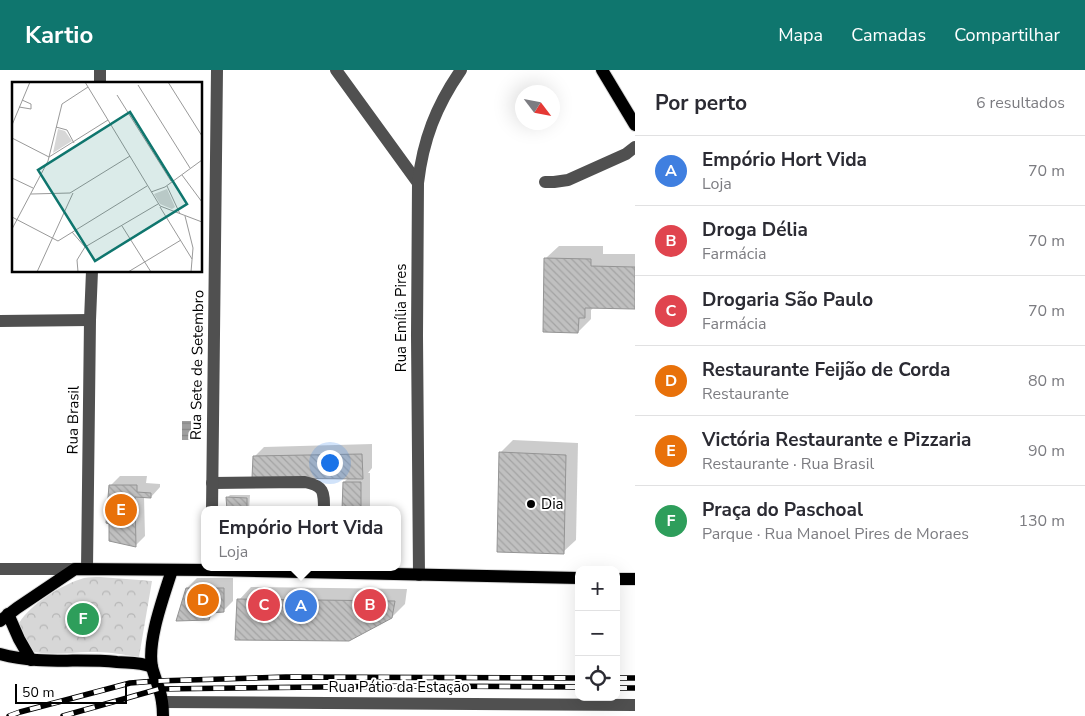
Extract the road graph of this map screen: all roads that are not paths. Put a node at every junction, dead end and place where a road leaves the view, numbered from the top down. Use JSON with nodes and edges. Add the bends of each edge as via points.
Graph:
{"nodes":[{"id":1,"x":217,"y":70,"type":"edge"},
{"id":2,"x":336,"y":70,"type":"edge"},
{"id":3,"x":461,"y":70,"type":"edge"},
{"id":4,"x":602,"y":70,"type":"edge"},
{"id":5,"x":635,"y":125,"type":"edge"},
{"id":6,"x":635,"y":147,"type":"edge"},
{"id":7,"x":544,"y":182,"type":"dead end"},
{"id":8,"x":418,"y":183,"type":"junction"},
{"id":9,"x":92,"y":272,"type":"edge"},
{"id":10,"x":90,"y":320,"type":"junction"},
{"id":11,"x":0,"y":321,"type":"edge"},
{"id":12,"x":212,"y":483,"type":"junction"},
{"id":13,"x":212,"y":506,"type":"edge"},
{"id":14,"x":324,"y":506,"type":"edge"},
{"id":15,"x":0,"y":569,"type":"edge"},
{"id":16,"x":81,"y":569,"type":"junction"},
{"id":17,"x":201,"y":569,"type":"edge"},
{"id":18,"x":172,"y":570,"type":"junction"},
{"id":19,"x":342,"y":571,"type":"edge"},
{"id":20,"x":419,"y":575,"type":"junction"},
{"id":21,"x":575,"y":578,"type":"edge"},
{"id":22,"x":620,"y":579,"type":"edge"},
{"id":23,"x":635,"y":579,"type":"edge"},
{"id":24,"x":4,"y":618,"type":"edge"},
{"id":25,"x":0,"y":654,"type":"edge"},
{"id":26,"x":31,"y":660,"type":"junction"},
{"id":27,"x":152,"y":667,"type":"junction"},
{"id":28,"x":162,"y":702,"type":"junction"},
{"id":29,"x":635,"y":704,"type":"edge"},
{"id":30,"x":163,"y":716,"type":"edge"}],
"edges":[{"from":1,"to":12,"type":"street","name":"Rua Sete de Setembro"},
{"from":2,"to":8,"type":"street"},
{"from":3,"to":8,"type":"street","name":"Rua Emília Pires","via":[[437,110],[420,162]]},
{"from":4,"to":5,"type":"main road"},
{"from":6,"to":7,"type":"street","via":[[568,180]]},
{"from":8,"to":20,"type":"street","name":"Rua Emília Pires"},
{"from":9,"to":10,"type":"street","name":"Rua Brasil"},
{"from":10,"to":11,"type":"street"},
{"from":10,"to":16,"type":"street","name":"Rua Brasil"},
{"from":12,"to":13,"type":"street","name":"Rua Sete de Setembro"},
{"from":12,"to":14,"type":"street","via":[[305,482],[323,490]]},
{"from":15,"to":16,"type":"street"},
{"from":16,"to":18,"type":"main road"},
{"from":16,"to":24,"type":"main road"},
{"from":17,"to":18,"type":"main road"},
{"from":18,"to":27,"type":"main road","via":[[154,634]]},
{"from":19,"to":20,"type":"main road"},
{"from":20,"to":21,"type":"main road"},
{"from":22,"to":23,"type":"main road"},
{"from":24,"to":26,"type":"main road"},
{"from":25,"to":26,"type":"main road"},
{"from":26,"to":27,"type":"main road","via":[[139,662]]},
{"from":27,"to":28,"type":"main road"},
{"from":28,"to":29,"type":"street","name":"Rua Pátio da Estação"},
{"from":28,"to":30,"type":"main road"}]}
